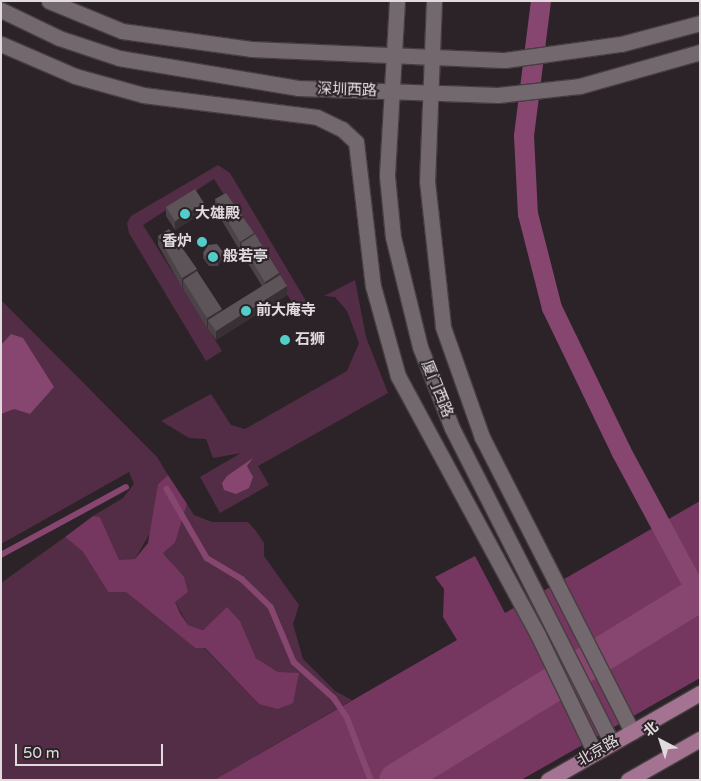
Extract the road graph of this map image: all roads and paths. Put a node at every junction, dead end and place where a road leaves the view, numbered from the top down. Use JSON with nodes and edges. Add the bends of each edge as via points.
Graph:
{"nodes":[{"id":1,"x":49,"y":1,"type":"edge"},
{"id":2,"x":397,"y":1,"type":"edge"},
{"id":3,"x":434,"y":1,"type":"edge"},
{"id":4,"x":1,"y":10,"type":"edge"},
{"id":5,"x":700,"y":23,"type":"edge"},
{"id":6,"x":1,"y":44,"type":"edge"},
{"id":7,"x":700,"y":52,"type":"edge"},
{"id":8,"x":394,"y":55,"type":"junction"},
{"id":9,"x":432,"y":57,"type":"junction"},
{"id":10,"x":392,"y":91,"type":"junction"},
{"id":11,"x":430,"y":92,"type":"junction"},
{"id":12,"x":700,"y":693,"type":"edge"},
{"id":13,"x":632,"y":732,"type":"junction"},
{"id":14,"x":700,"y":739,"type":"edge"},
{"id":15,"x":612,"y":743,"type":"junction"},
{"id":16,"x":594,"y":753,"type":"junction"},
{"id":17,"x":548,"y":780,"type":"edge"},
{"id":18,"x":628,"y":780,"type":"edge"}],
"edges":[{"from":1,"to":8,"type":"street","via":[[122,31],[251,49]]},
{"from":2,"to":8,"type":"street","name":"厦门西路"},
{"from":3,"to":9,"type":"street","name":"厦门西路"},
{"from":4,"to":10,"type":"street","name":"深圳西路","via":[[59,38],[128,60],[298,88]]},
{"from":5,"to":9,"type":"street","via":[[621,44],[505,60]]},
{"from":6,"to":16,"type":"street","via":[[75,76],[143,94],[317,117],[342,129],[356,142],[363,165],[363,212],[373,286],[398,376],[538,635]]},
{"from":7,"to":11,"type":"street","name":"深圳西路","via":[[573,87],[498,95]]},
{"from":8,"to":9,"type":"street"},
{"from":8,"to":10,"type":"street","name":"厦门西路"},
{"from":9,"to":11,"type":"street","name":"厦门西路"},
{"from":10,"to":11,"type":"street","name":"深圳西路"},
{"from":10,"to":15,"type":"street","name":"厦门西路","via":[[387,176],[393,237],[420,347],[452,428]]},
{"from":11,"to":13,"type":"street","name":"厦门西路","via":[[427,181],[443,326],[482,437]]},
{"from":12,"to":13,"type":"main road","name":"北京路"},
{"from":13,"to":15,"type":"main road","name":"北京路"},
{"from":14,"to":18,"type":"main road"},
{"from":15,"to":16,"type":"main road","name":"北京路"},
{"from":16,"to":17,"type":"main road","name":"北京路"}]}
